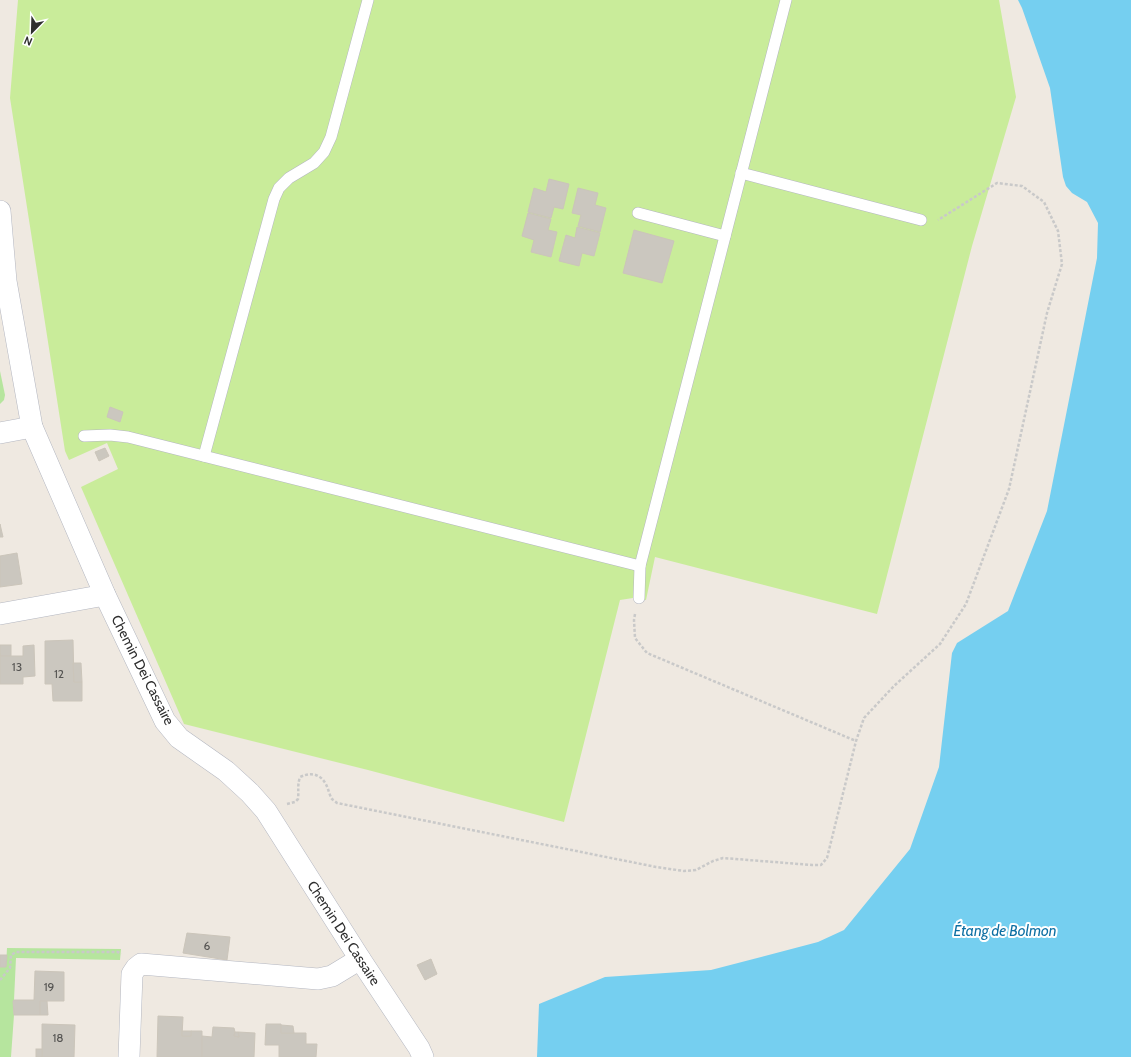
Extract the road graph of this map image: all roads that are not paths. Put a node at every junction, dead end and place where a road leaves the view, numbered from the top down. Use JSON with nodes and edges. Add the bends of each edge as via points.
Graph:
{"nodes":[{"id":1,"x":368,"y":0,"type":"edge"},
{"id":2,"x":786,"y":0,"type":"edge"},
{"id":3,"x":742,"y":173,"type":"junction"},
{"id":4,"x":0,"y":211,"type":"edge"},
{"id":5,"x":638,"y":213,"type":"dead end"},
{"id":6,"x":922,"y":220,"type":"road end"},
{"id":7,"x":725,"y":236,"type":"junction"},
{"id":8,"x":32,"y":427,"type":"junction"},
{"id":9,"x":0,"y":433,"type":"edge"},
{"id":10,"x":84,"y":436,"type":"dead end"},
{"id":11,"x":204,"y":456,"type":"junction"},
{"id":12,"x":640,"y":566,"type":"junction"},
{"id":13,"x":105,"y":595,"type":"junction"},
{"id":14,"x":639,"y":598,"type":"road end"},
{"id":15,"x":0,"y":614,"type":"edge"},
{"id":16,"x":360,"y":959,"type":"junction"},
{"id":17,"x":129,"y":1057,"type":"edge"},
{"id":18,"x":423,"y":1057,"type":"edge"}],
"edges":[{"from":1,"to":11,"type":"lane","via":[[331,137],[324,152],[314,163],[279,188],[274,199]]},
{"from":2,"to":3,"type":"lane"},
{"from":3,"to":6,"type":"lane"},
{"from":3,"to":7,"type":"lane"},
{"from":4,"to":8,"type":"street","name":"Chemin Dei Cassaire","via":[[6,282]]},
{"from":5,"to":7,"type":"lane"},
{"from":7,"to":12,"type":"lane"},
{"from":8,"to":9,"type":"street"},
{"from":8,"to":13,"type":"street","name":"Chemin Dei Cassaire"},
{"from":10,"to":11,"type":"lane","via":[[128,437]]},
{"from":11,"to":12,"type":"lane"},
{"from":12,"to":14,"type":"lane"},
{"from":13,"to":15,"type":"street"},
{"from":13,"to":16,"type":"street","name":"Chemin Dei Cassaire","via":[[165,721],[179,738],[226,771],[266,811]]},
{"from":16,"to":17,"type":"street","via":[[332,976],[318,979],[141,964],[132,974]]},
{"from":16,"to":18,"type":"street","name":"Chemin Dei Cassaire"}]}
